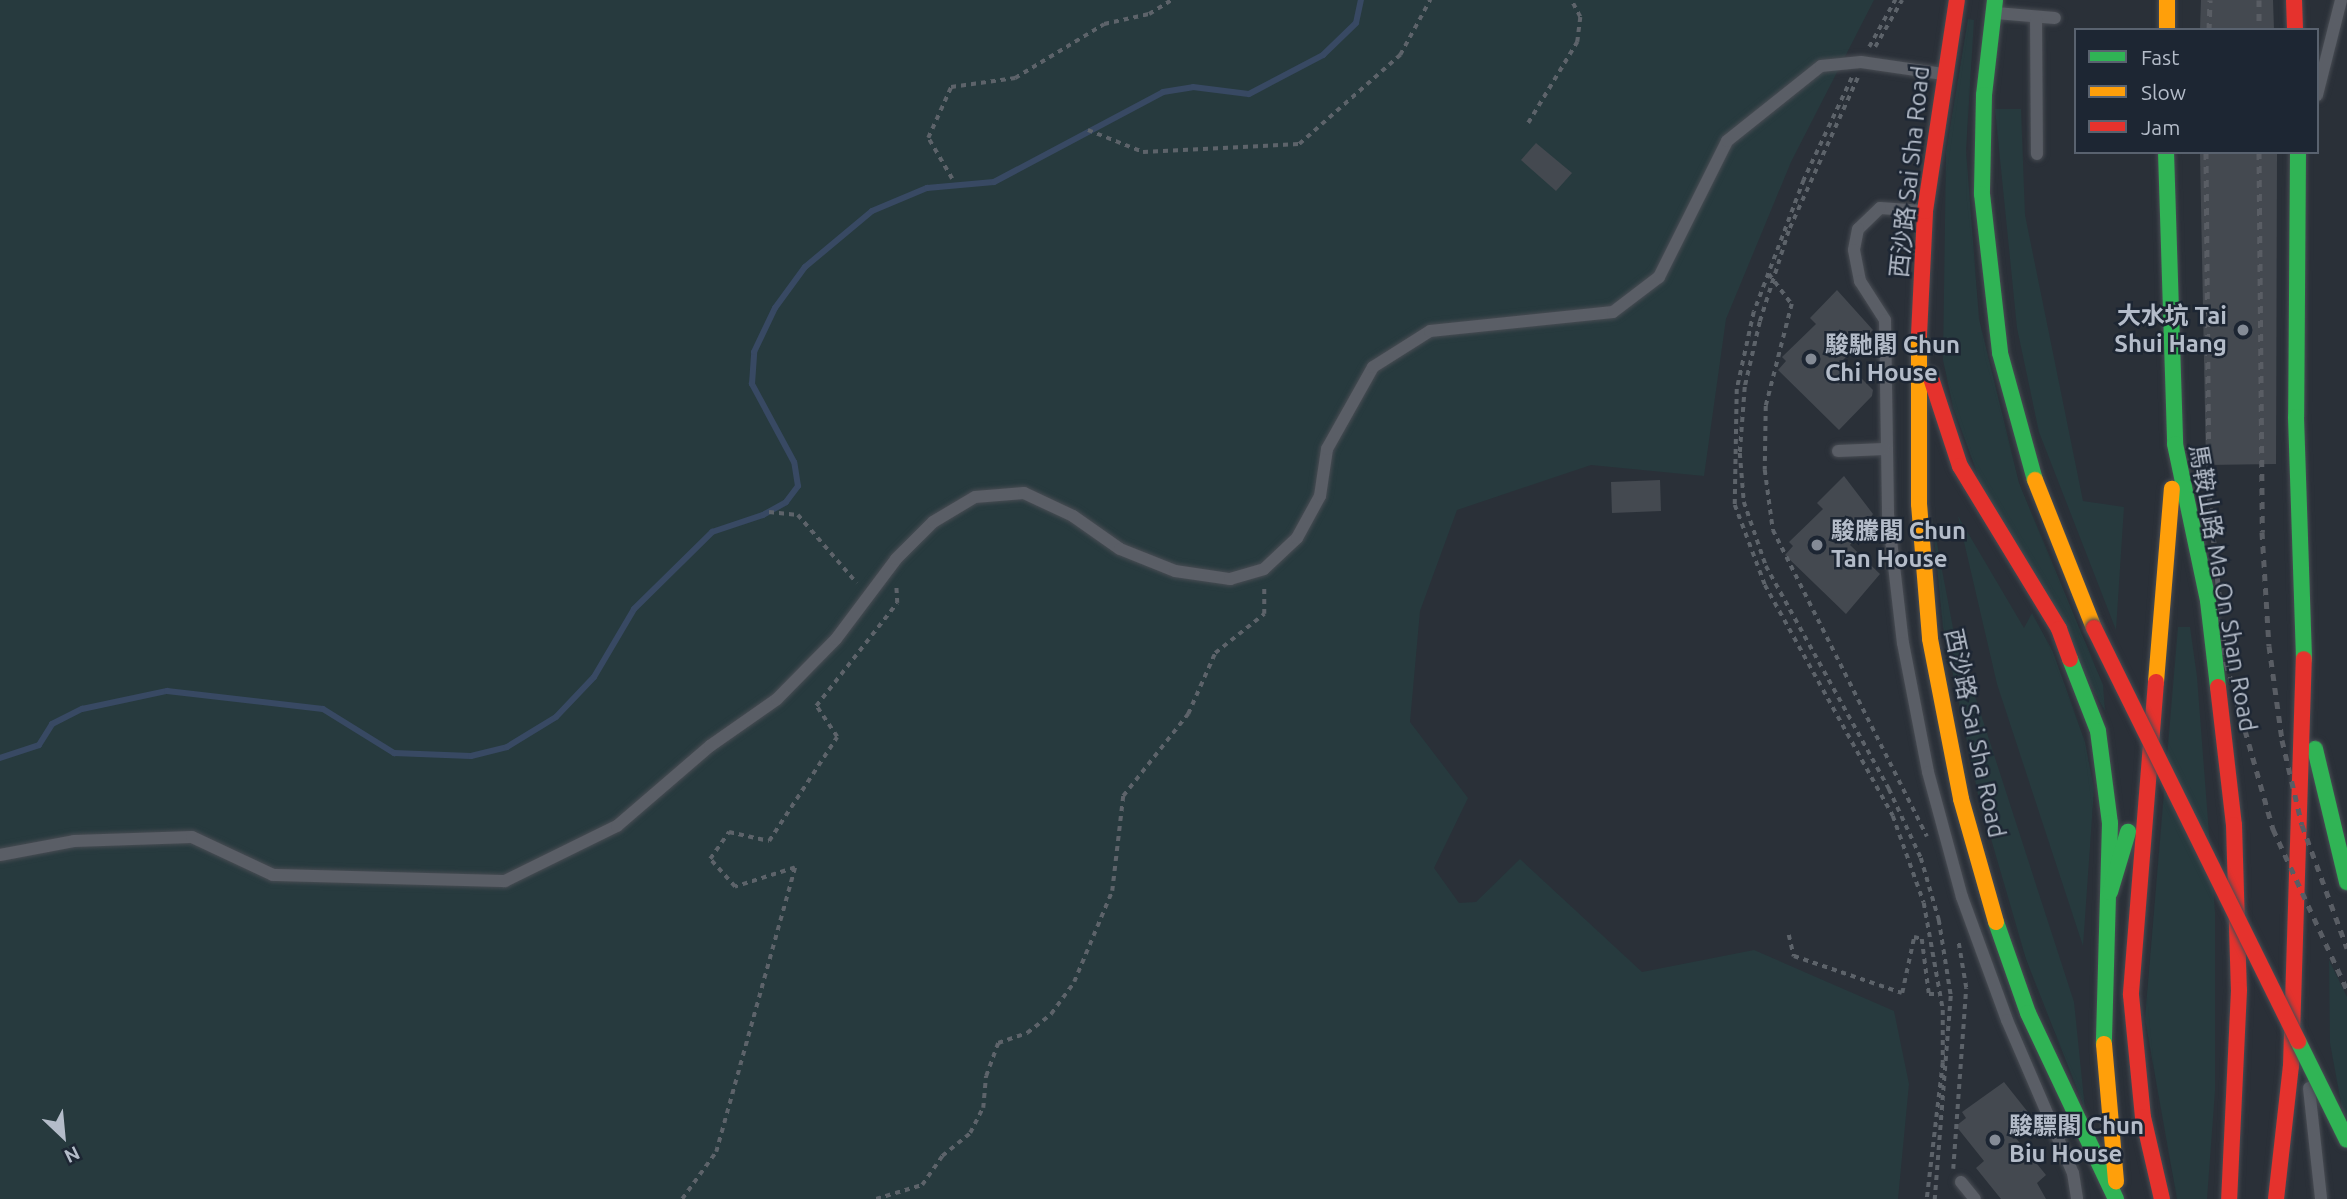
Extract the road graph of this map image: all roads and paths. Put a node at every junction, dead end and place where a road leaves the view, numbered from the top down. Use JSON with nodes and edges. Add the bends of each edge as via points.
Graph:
{"nodes":[{"id":1,"x":1171,"y":0,"type":"edge"},
{"id":2,"x":1430,"y":0,"type":"edge"},
{"id":3,"x":1571,"y":0,"type":"edge"},
{"id":4,"x":1895,"y":0,"type":"edge"},
{"id":5,"x":1902,"y":0,"type":"edge"},
{"id":6,"x":1957,"y":0,"type":"edge"},
{"id":7,"x":2167,"y":0,"type":"edge"},
{"id":8,"x":2294,"y":0,"type":"edge"},
{"id":9,"x":2341,"y":0,"type":"edge"},
{"id":10,"x":1994,"y":6,"type":"edge"},
{"id":11,"x":2036,"y":17,"type":"junction"},
{"id":12,"x":2054,"y":18,"type":"dead end"},
{"id":13,"x":2167,"y":28,"type":"edge"},
{"id":14,"x":2295,"y":28,"type":"edge"},
{"id":15,"x":1864,"y":62,"type":"junction"},
{"id":16,"x":1943,"y":74,"type":"junction"},
{"id":17,"x":2319,"y":87,"type":"edge"},
{"id":18,"x":1528,"y":123,"type":"dead end"},
{"id":19,"x":1088,"y":130,"type":"dead end"},
{"id":20,"x":2037,"y":154,"type":"dead end"},
{"id":21,"x":2166,"y":154,"type":"edge"},
{"id":22,"x":2299,"y":156,"type":"edge"},
{"id":23,"x":952,"y":179,"type":"dead end"},
{"id":24,"x":1925,"y":211,"type":"junction"},
{"id":25,"x":1769,"y":274,"type":"junction"},
{"id":26,"x":1773,"y":280,"type":"junction"},
{"id":27,"x":1920,"y":324,"type":"junction"},
{"id":28,"x":2175,"y":444,"type":"junction"},
{"id":29,"x":1884,"y":449,"type":"junction"},
{"id":30,"x":1838,"y":451,"type":"dead end"},
{"id":31,"x":769,"y":512,"type":"dead end"},
{"id":32,"x":895,"y":559,"type":"junction"},
{"id":33,"x":1264,"y":569,"type":"junction"},
{"id":34,"x":861,"y":588,"type":"dead end"},
{"id":35,"x":2305,"y":700,"type":"junction"},
{"id":36,"x":2145,"y":780,"type":"junction"},
{"id":37,"x":1929,"y":841,"type":"dead end"},
{"id":38,"x":0,"y":855,"type":"edge"},
{"id":39,"x":2347,"y":882,"type":"edge"},
{"id":40,"x":2110,"y":892,"type":"junction"},
{"id":41,"x":1789,"y":935,"type":"dead end"},
{"id":42,"x":1958,"y":937,"type":"dead end"},
{"id":43,"x":2295,"y":963,"type":"junction"},
{"id":44,"x":1941,"y":994,"type":"junction"},
{"id":45,"x":2347,"y":1140,"type":"edge"},
{"id":46,"x":1956,"y":1181,"type":"joint"},
{"id":47,"x":682,"y":1199,"type":"edge"},
{"id":48,"x":876,"y":1199,"type":"edge"},
{"id":49,"x":1927,"y":1199,"type":"edge"},
{"id":50,"x":1935,"y":1199,"type":"edge"},
{"id":51,"x":1975,"y":1199,"type":"edge"},
{"id":52,"x":2077,"y":1199,"type":"edge"},
{"id":53,"x":2117,"y":1199,"type":"edge"},
{"id":54,"x":2162,"y":1199,"type":"edge"},
{"id":55,"x":2229,"y":1199,"type":"edge"},
{"id":56,"x":2276,"y":1199,"type":"edge"},
{"id":57,"x":2321,"y":1199,"type":"edge"}],
"edges":[{"from":1,"to":23,"type":"path","via":[[1149,14],[1104,24],[1015,78],[951,87],[928,138]]},
{"from":2,"to":19,"type":"path","via":[[1399,55],[1299,144],[1143,152]]},
{"from":3,"to":18,"type":"path","via":[[1580,17],[1577,42]]},
{"from":4,"to":15,"type":"path"},
{"from":5,"to":15,"type":"path"},
{"from":6,"to":16,"type":"main road","name":"西沙路 Sai Sha Road"},
{"from":7,"to":13,"type":"main road"},
{"from":8,"to":14,"type":"main road"},
{"from":9,"to":17,"type":"lane"},
{"from":10,"to":11,"type":"lane"},
{"from":10,"to":45,"type":"main road","bridge":true,"via":[[1982,194],[2000,353],[2032,473],[2094,628]]},
{"from":11,"to":12,"type":"lane"},
{"from":11,"to":20,"type":"lane"},
{"from":15,"to":16,"type":"lane"},
{"from":15,"to":25,"type":"path","via":[[1804,180]]},
{"from":15,"to":26,"type":"path","via":[[1842,104]]},
{"from":15,"to":33,"type":"lane","via":[[1821,66],[1727,141],[1659,277],[1613,312],[1430,331],[1373,367],[1327,449],[1321,496],[1297,538]]},
{"from":16,"to":24,"type":"main road","name":"西沙路 Sai Sha Road"},
{"from":21,"to":28,"type":"main road","name":"馬鞍山路 Ma On Shan Road"},
{"from":22,"to":35,"type":"main road","via":[[2296,417]]},
{"from":24,"to":27,"type":"main road","name":"西沙路 Sai Sha Road"},
{"from":24,"to":29,"type":"lane","via":[[1880,208],[1864,220],[1855,238],[1856,271],[1885,320]]},
{"from":25,"to":26,"type":"path"},
{"from":25,"to":44,"type":"path","via":[[1737,389],[1735,505],[1765,585],[1893,816],[1924,903]]},
{"from":26,"to":37,"type":"path","via":[[1792,304],[1766,406],[1765,470],[1773,530]]},
{"from":26,"to":50,"type":"path","via":[[1745,387],[1744,502],[1766,566],[1921,858],[1938,920],[1951,996]]},
{"from":27,"to":40,"type":"main road","via":[[1933,389],[1960,466],[2059,629],[2088,698],[2105,761]]},
{"from":27,"to":53,"type":"main road","name":"西沙路 Sai Sha Road","via":[[1924,580],[1944,725],[2014,978]]},
{"from":28,"to":36,"type":"main road"},
{"from":28,"to":55,"type":"main road","name":"馬鞍山路 Ma On Shan Road","via":[[2208,601],[2234,825],[2239,1003]]},
{"from":29,"to":30,"type":"lane"},
{"from":29,"to":52,"type":"lane","via":[[1903,643],[1944,835],[1983,959],[2073,1173]]},
{"from":31,"to":34,"type":"path","via":[[799,514]]},
{"from":32,"to":33,"type":"lane","via":[[933,522],[975,497],[1024,493],[1073,516],[1120,549],[1175,571],[1230,579]]},
{"from":32,"to":38,"type":"lane","via":[[836,639],[776,699],[710,746],[617,826],[505,881],[273,875],[192,837],[74,841]]},
{"from":32,"to":47,"type":"path","via":[[897,603],[816,706],[836,737],[769,841],[729,832],[710,859],[735,887],[794,868],[716,1152]]},
{"from":33,"to":48,"type":"path","via":[[1264,614],[1215,653],[1188,714],[1123,796],[1112,891],[1074,982],[1043,1020],[998,1043],[986,1076],[983,1108],[970,1133],[942,1156],[922,1185]]},
{"from":35,"to":39,"type":"main road"},
{"from":35,"to":43,"type":"main road"},
{"from":36,"to":40,"type":"main road"},
{"from":36,"to":54,"type":"main road","via":[[2131,995],[2137,1074]]},
{"from":40,"to":53,"type":"main road","via":[[2101,1010]]},
{"from":41,"to":44,"type":"path","via":[[1794,956],[1902,993],[1914,937],[1922,939],[1928,994]]},
{"from":42,"to":46,"type":"path","via":[[1966,988]]},
{"from":43,"to":56,"type":"main road"},
{"from":43,"to":57,"type":"lane"},
{"from":44,"to":49,"type":"path","via":[[1943,1063]]},
{"from":46,"to":51,"type":"lane"}]}
